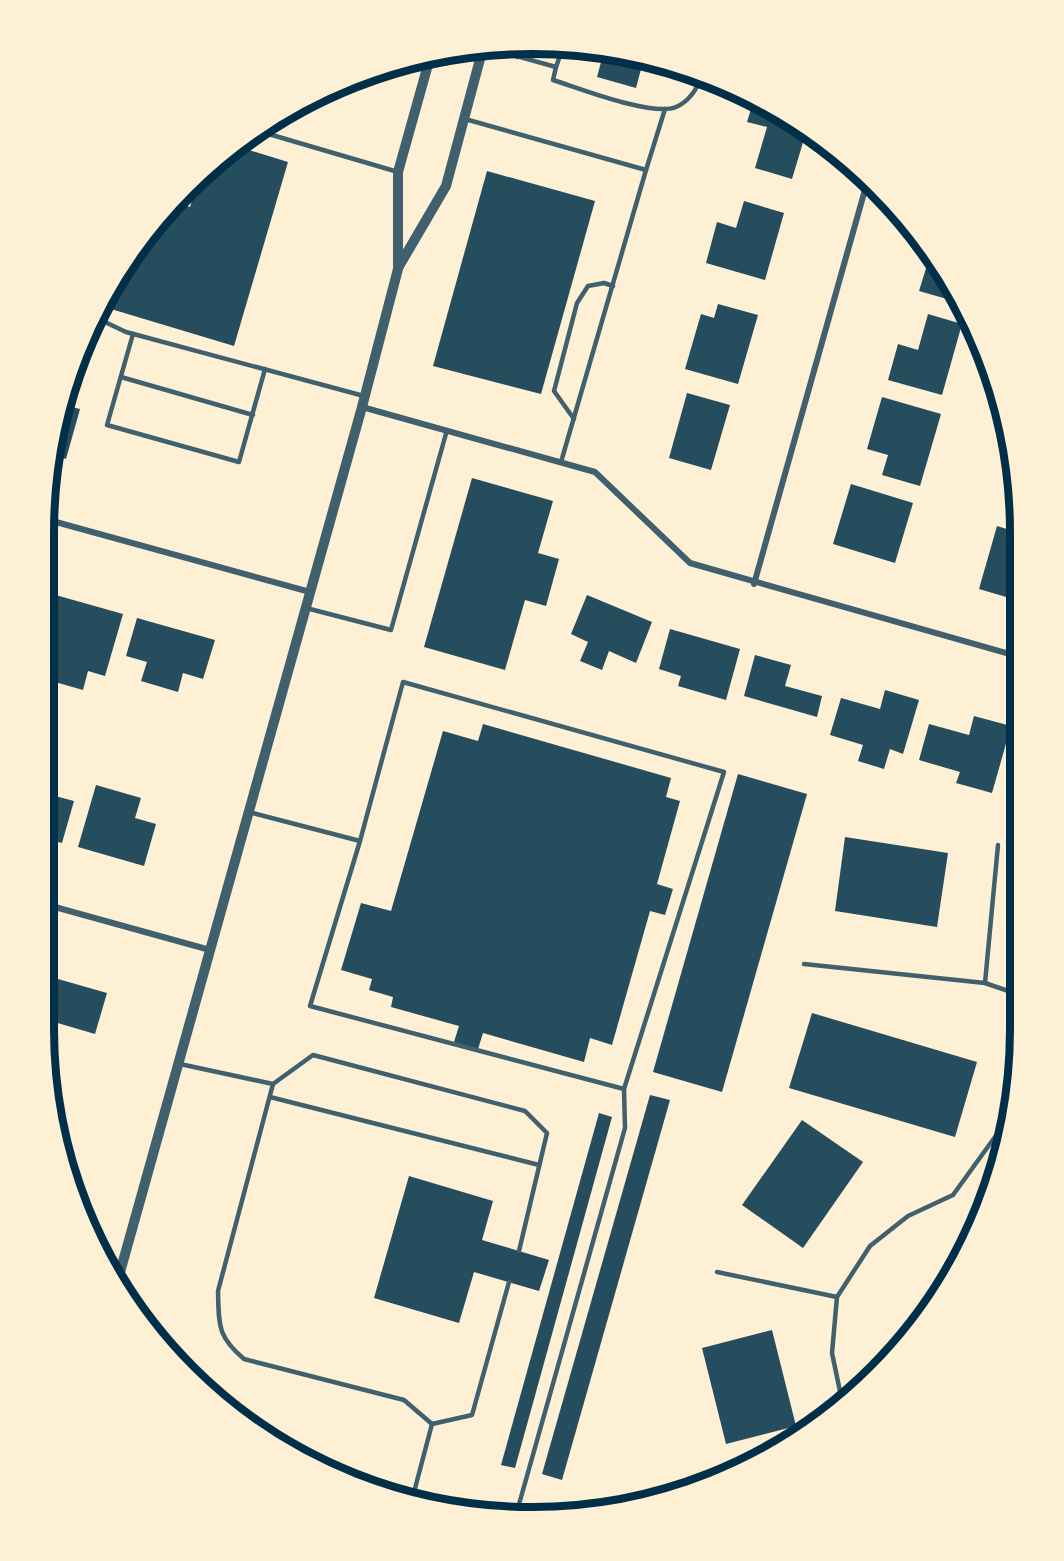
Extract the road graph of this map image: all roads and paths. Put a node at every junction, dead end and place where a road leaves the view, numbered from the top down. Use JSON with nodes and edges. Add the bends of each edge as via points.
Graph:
{"nodes":[{"id":1,"x":509,"y":55,"type":"edge"},
{"id":2,"x":560,"y":55,"type":"edge"},
{"id":3,"x":483,"y":57,"type":"edge"},
{"id":4,"x":517,"y":57,"type":"joint"},
{"id":5,"x":428,"y":66,"type":"edge"},
{"id":6,"x":556,"y":67,"type":"junction"},
{"id":7,"x":698,"y":84,"type":"edge"},
{"id":8,"x":666,"y":109,"type":"junction"},
{"id":9,"x":465,"y":119,"type":"junction"},
{"id":10,"x":268,"y":134,"type":"edge"},
{"id":11,"x":646,"y":170,"type":"junction"},
{"id":12,"x":398,"y":172,"type":"junction"},
{"id":13,"x":865,"y":189,"type":"edge"},
{"id":14,"x":398,"y":268,"type":"junction"},
{"id":15,"x":613,"y":286,"type":"junction"},
{"id":16,"x":104,"y":320,"type":"edge"},
{"id":17,"x":133,"y":334,"type":"junction"},
{"id":18,"x":265,"y":369,"type":"junction"},
{"id":19,"x":120,"y":377,"type":"junction"},
{"id":20,"x":363,"y":402,"type":"junction"},
{"id":21,"x":253,"y":415,"type":"junction"},
{"id":22,"x":574,"y":419,"type":"junction"},
{"id":23,"x":447,"y":430,"type":"junction"},
{"id":24,"x":561,"y":462,"type":"junction"},
{"id":25,"x":54,"y":522,"type":"edge"},
{"id":26,"x":754,"y":584,"type":"junction"},
{"id":27,"x":310,"y":592,"type":"junction"},
{"id":28,"x":306,"y":608,"type":"junction"},
{"id":29,"x":1010,"y":654,"type":"edge"},
{"id":30,"x":249,"y":812,"type":"junction"},
{"id":31,"x":360,"y":841,"type":"junction"},
{"id":32,"x":998,"y":845,"type":"dead end"},
{"id":33,"x":54,"y":907,"type":"edge"},
{"id":34,"x":210,"y":950,"type":"junction"},
{"id":35,"x":804,"y":964,"type":"dead end"},
{"id":36,"x":985,"y":984,"type":"junction"},
{"id":37,"x":1010,"y":992,"type":"edge"},
{"id":38,"x":178,"y":1064,"type":"junction"},
{"id":39,"x":273,"y":1084,"type":"junction"},
{"id":40,"x":624,"y":1089,"type":"junction"},
{"id":41,"x":270,"y":1097,"type":"junction"},
{"id":42,"x":999,"y":1132,"type":"edge"},
{"id":43,"x":539,"y":1165,"type":"junction"},
{"id":44,"x":519,"y":1251,"type":"dead end"},
{"id":45,"x":120,"y":1271,"type":"edge"},
{"id":46,"x":717,"y":1272,"type":"dead end"},
{"id":47,"x":509,"y":1282,"type":"dead end"},
{"id":48,"x":837,"y":1297,"type":"junction"},
{"id":49,"x":840,"y":1393,"type":"edge"},
{"id":50,"x":432,"y":1424,"type":"junction"},
{"id":51,"x":414,"y":1492,"type":"edge"},
{"id":52,"x":518,"y":1507,"type":"edge"}],
"edges":[{"from":1,"to":4,"type":"lane"},
{"from":2,"to":6,"type":"lane"},
{"from":3,"to":9,"type":"street"},
{"from":4,"to":6,"type":"lane"},
{"from":5,"to":12,"type":"street"},
{"from":6,"to":8,"type":"lane","via":[[553,80],[651,109]]},
{"from":7,"to":8,"type":"lane","via":[[691,98]]},
{"from":8,"to":11,"type":"lane"},
{"from":9,"to":11,"type":"lane"},
{"from":9,"to":14,"type":"street","via":[[446,186]]},
{"from":10,"to":12,"type":"lane"},
{"from":11,"to":15,"type":"lane"},
{"from":12,"to":14,"type":"street"},
{"from":13,"to":26,"type":"street"},
{"from":14,"to":20,"type":"street"},
{"from":15,"to":22,"type":"lane"},
{"from":15,"to":22,"type":"lane","via":[[588,286],[577,303],[554,391]]},
{"from":16,"to":17,"type":"lane"},
{"from":17,"to":18,"type":"lane"},
{"from":17,"to":19,"type":"lane"},
{"from":18,"to":20,"type":"lane"},
{"from":18,"to":21,"type":"lane"},
{"from":19,"to":21,"type":"lane"},
{"from":19,"to":21,"type":"lane","via":[[107,425],[239,462]]},
{"from":20,"to":23,"type":"street"},
{"from":20,"to":27,"type":"street"},
{"from":22,"to":24,"type":"lane"},
{"from":23,"to":24,"type":"street"},
{"from":23,"to":28,"type":"lane","via":[[391,630]]},
{"from":24,"to":26,"type":"street","via":[[595,472],[690,563]]},
{"from":25,"to":27,"type":"street"},
{"from":26,"to":29,"type":"street"},
{"from":27,"to":28,"type":"street"},
{"from":28,"to":30,"type":"street"},
{"from":30,"to":31,"type":"lane"},
{"from":30,"to":34,"type":"street"},
{"from":31,"to":40,"type":"lane","via":[[310,1006]]},
{"from":31,"to":40,"type":"lane","via":[[403,682],[724,772]]},
{"from":32,"to":36,"type":"lane"},
{"from":33,"to":34,"type":"street"},
{"from":34,"to":38,"type":"street"},
{"from":35,"to":36,"type":"lane"},
{"from":36,"to":37,"type":"lane"},
{"from":38,"to":39,"type":"lane"},
{"from":38,"to":45,"type":"street"},
{"from":39,"to":41,"type":"lane"},
{"from":39,"to":43,"type":"lane","via":[[313,1055],[525,1111],[547,1133]]},
{"from":40,"to":52,"type":"lane","via":[[625,1128]]},
{"from":41,"to":43,"type":"lane"},
{"from":41,"to":50,"type":"lane","via":[[218,1291],[219,1323],[227,1344],[244,1359],[404,1400]]},
{"from":42,"to":48,"type":"lane","via":[[953,1195],[908,1216],[870,1246]]},
{"from":43,"to":44,"type":"lane"},
{"from":46,"to":48,"type":"lane"},
{"from":47,"to":50,"type":"lane","via":[[472,1414]]},
{"from":48,"to":49,"type":"lane","via":[[832,1353]]},
{"from":50,"to":51,"type":"lane"}]}
